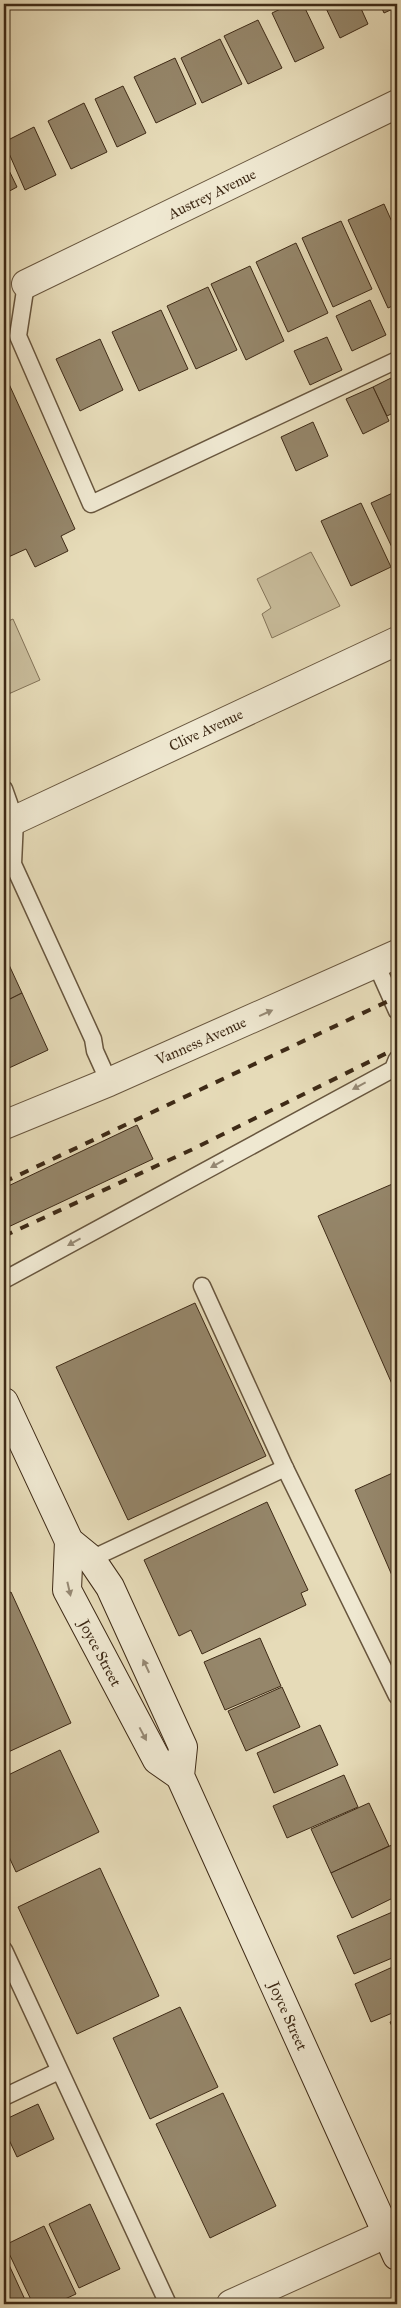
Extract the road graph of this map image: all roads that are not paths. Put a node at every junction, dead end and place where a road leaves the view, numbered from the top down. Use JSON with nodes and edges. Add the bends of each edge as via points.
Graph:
{"nodes":[{"id":1,"x":397,"y":104,"type":"edge"},
{"id":2,"x":26,"y":284,"type":"joint"},
{"id":3,"x":397,"y":360,"type":"edge"},
{"id":4,"x":397,"y":641,"type":"edge"},
{"id":5,"x":4,"y":789,"type":"edge"},
{"id":6,"x":15,"y":820,"type":"junction"},
{"id":7,"x":387,"y":959,"type":"edge"},
{"id":8,"x":397,"y":1012,"type":"edge"},
{"id":9,"x":397,"y":1059,"type":"edge"},
{"id":10,"x":109,"y":1082,"type":"junction"},
{"id":11,"x":4,"y":1125,"type":"edge"},
{"id":12,"x":4,"y":1280,"type":"edge"},
{"id":13,"x":202,"y":1286,"type":"dead end"},
{"id":14,"x":4,"y":1402,"type":"edge"},
{"id":15,"x":285,"y":1468,"type":"junction"},
{"id":16,"x":69,"y":1541,"type":"junction"},
{"id":17,"x":91,"y":1559,"type":"junction"},
{"id":18,"x":397,"y":1696,"type":"edge"},
{"id":19,"x":180,"y":1776,"type":"junction"},
{"id":20,"x":4,"y":1950,"type":"edge"},
{"id":21,"x":59,"y":2071,"type":"junction"},
{"id":22,"x":4,"y":2097,"type":"edge"},
{"id":23,"x":394,"y":2240,"type":"edge"},
{"id":24,"x":168,"y":2304,"type":"edge"},
{"id":25,"x":231,"y":2304,"type":"edge"}],
"edges":[{"from":1,"to":2,"type":"street","name":"Austrey Avenue"},
{"from":2,"to":3,"type":"lane","via":[[18,336],[91,504]]},
{"from":4,"to":6,"type":"street","name":"Clive Avenue"},
{"from":5,"to":6,"type":"lane"},
{"from":6,"to":10,"type":"lane","via":[[13,864]]},
{"from":7,"to":8,"type":"lane"},
{"from":10,"to":7,"type":"street","name":"Vanness Avenue","one_way":true},
{"from":9,"to":12,"type":"lane","one_way":true,"via":[[393,1069]]},
{"from":10,"to":11,"type":"street","name":"Vanness Avenue"},
{"from":13,"to":15,"type":"lane"},
{"from":14,"to":16,"type":"street","name":"Joyce Street"},
{"from":15,"to":17,"type":"lane"},
{"from":15,"to":18,"type":"lane"},
{"from":16,"to":17,"type":"street","name":"Joyce Street"},
{"from":16,"to":19,"type":"street","name":"Joyce Street","one_way":true,"via":[[67,1590],[157,1760]]},
{"from":19,"to":17,"type":"street","name":"Joyce Street","one_way":true,"via":[[184,1747],[110,1587]]},
{"from":19,"to":23,"type":"street","name":"Joyce Street"},
{"from":20,"to":21,"type":"lane"},
{"from":21,"to":22,"type":"lane"},
{"from":21,"to":24,"type":"lane"},
{"from":23,"to":25,"type":"street"}]}
